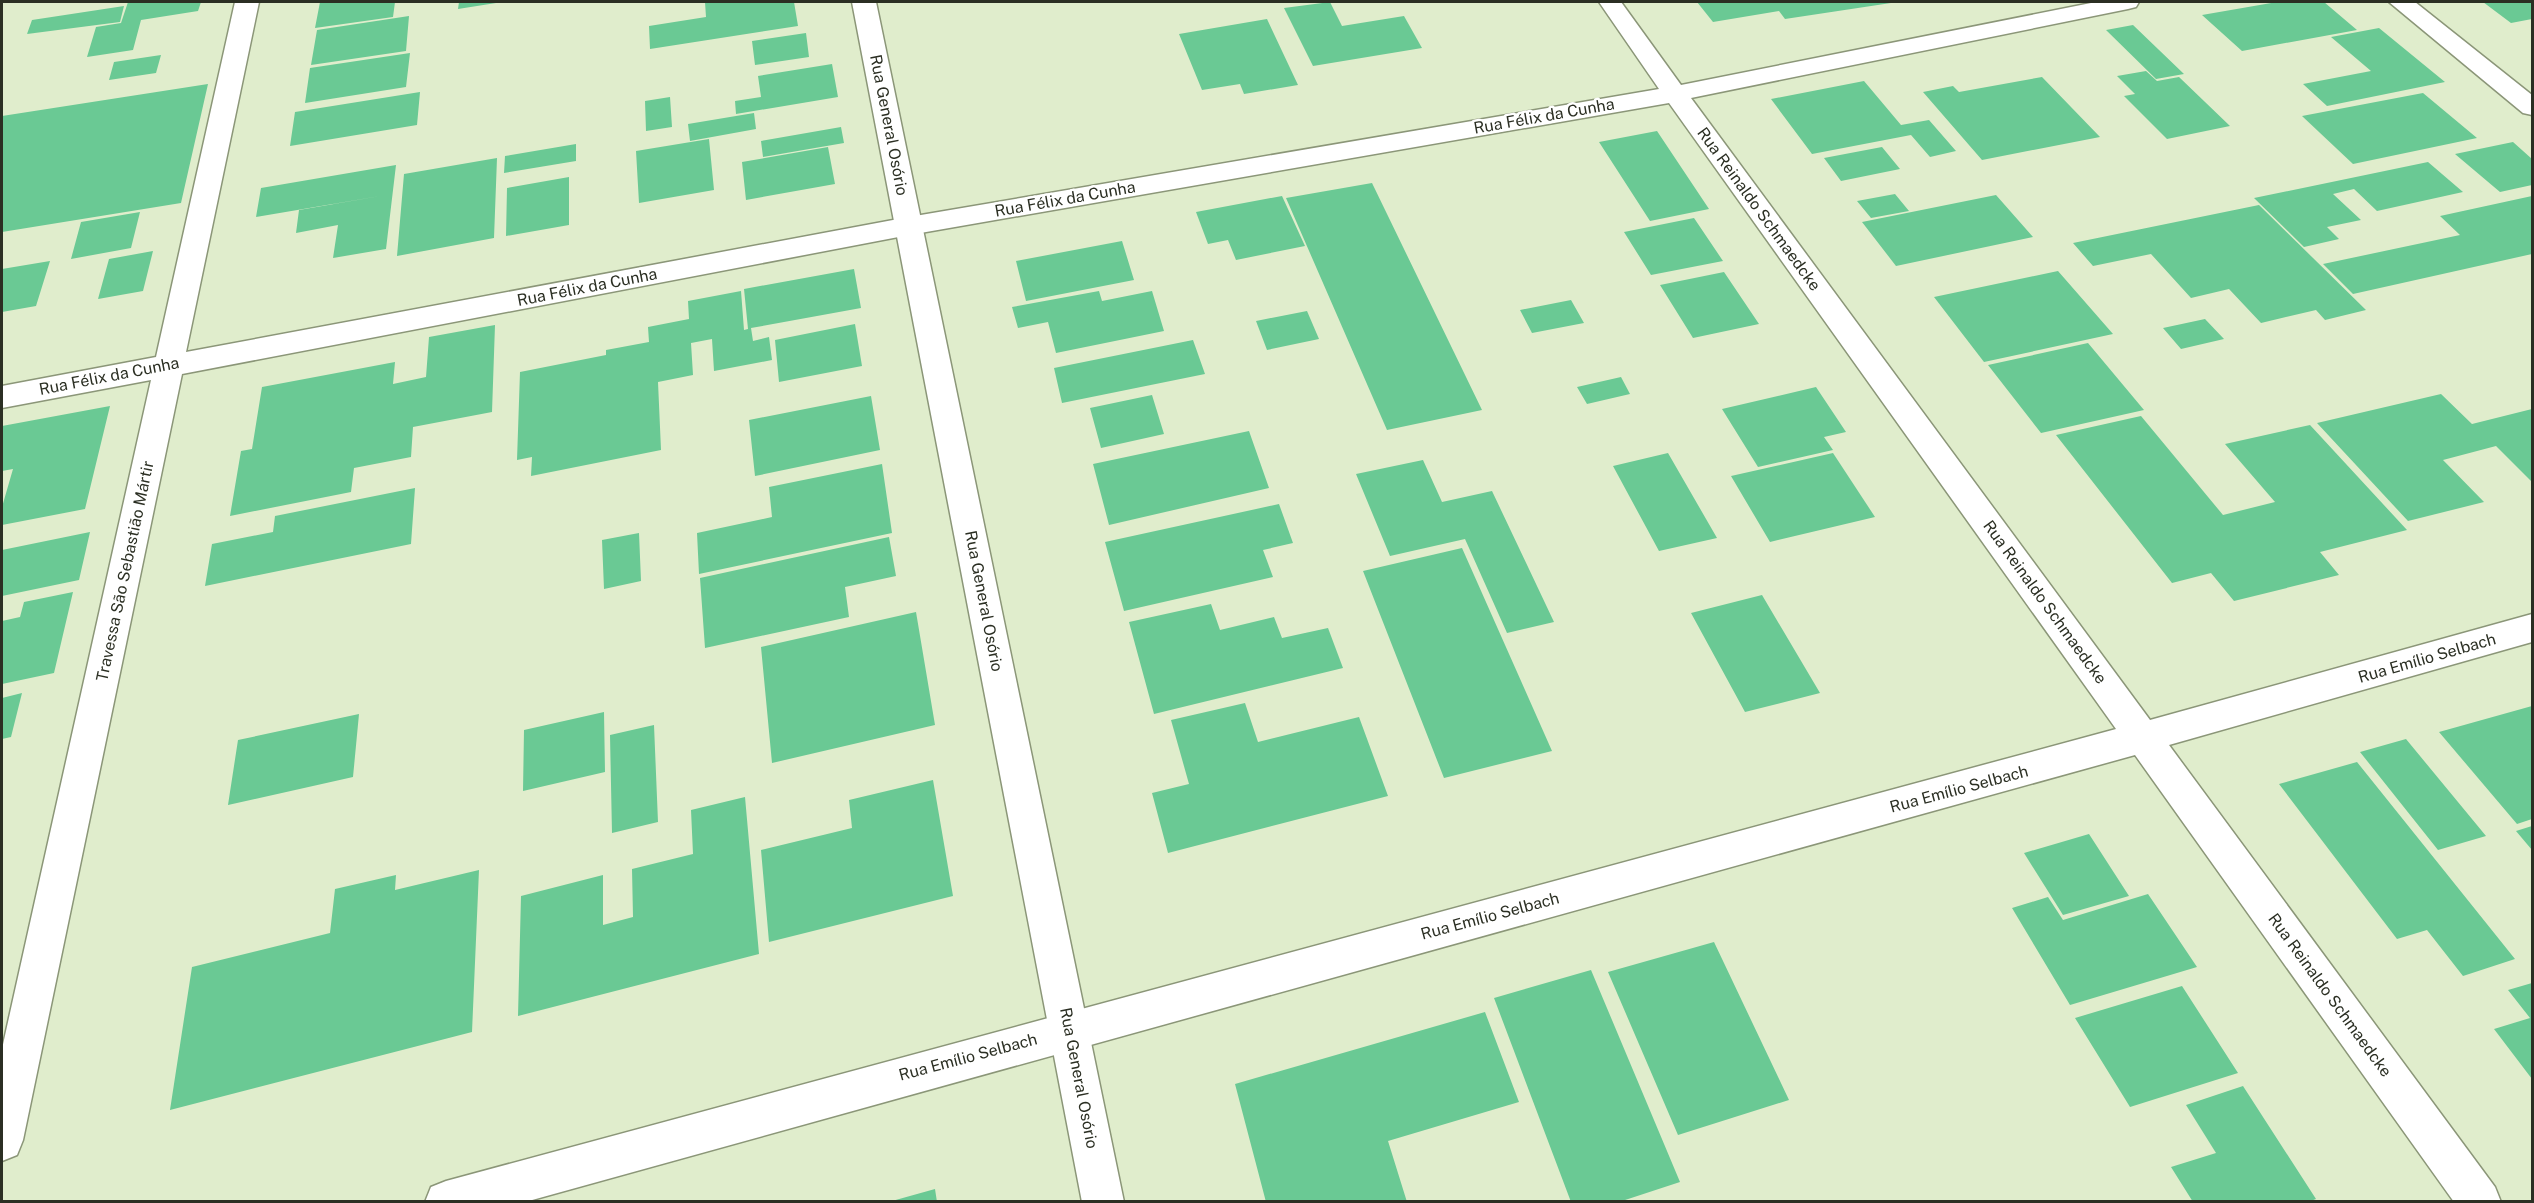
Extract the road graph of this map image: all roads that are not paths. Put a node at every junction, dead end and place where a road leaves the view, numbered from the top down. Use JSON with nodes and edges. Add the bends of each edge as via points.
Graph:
{"nodes":[{"id":1,"x":247,"y":2,"type":"edge"},
{"id":2,"x":864,"y":2,"type":"edge"},
{"id":3,"x":1610,"y":2,"type":"edge"},
{"id":4,"x":2128,"y":2,"type":"edge"},
{"id":5,"x":2401,"y":2,"type":"edge"},
{"id":6,"x":1675,"y":94,"type":"junction"},
{"id":7,"x":2532,"y":107,"type":"edge"},
{"id":8,"x":909,"y":226,"type":"junction"},
{"id":9,"x":170,"y":365,"type":"junction"},
{"id":10,"x":2,"y":397,"type":"edge"},
{"id":11,"x":2532,"y":628,"type":"edge"},
{"id":12,"x":2144,"y":738,"type":"junction"},
{"id":13,"x":1069,"y":1030,"type":"junction"},
{"id":14,"x":2,"y":1140,"type":"edge"},
{"id":15,"x":446,"y":1202,"type":"edge"},
{"id":16,"x":1103,"y":1202,"type":"edge"},
{"id":17,"x":2480,"y":1202,"type":"edge"}],
"edges":[{"from":1,"to":9,"type":"street","name":"Travessa São Sebastião Mártir"},
{"from":2,"to":8,"type":"street","name":"Rua General Osório"},
{"from":3,"to":6,"type":"street","name":"Rua Reinaldo Schmaedcke"},
{"from":4,"to":6,"type":"street","name":"Rua Félix da Cunha"},
{"from":5,"to":7,"type":"street"},
{"from":6,"to":8,"type":"street","name":"Rua Félix da Cunha"},
{"from":6,"to":12,"type":"street","name":"Rua Reinaldo Schmaedcke"},
{"from":8,"to":9,"type":"street","name":"Rua Félix da Cunha"},
{"from":8,"to":13,"type":"street","name":"Rua General Osório"},
{"from":9,"to":10,"type":"street","name":"Rua Félix da Cunha"},
{"from":9,"to":14,"type":"street","name":"Travessa São Sebastião Mártir"},
{"from":11,"to":12,"type":"street","name":"Rua Emílio Selbach"},
{"from":12,"to":13,"type":"street","name":"Rua Emílio Selbach"},
{"from":12,"to":17,"type":"street","name":"Rua Reinaldo Schmaedcke"},
{"from":13,"to":15,"type":"street","name":"Rua Emílio Selbach"},
{"from":13,"to":16,"type":"street","name":"Rua General Osório"}]}
